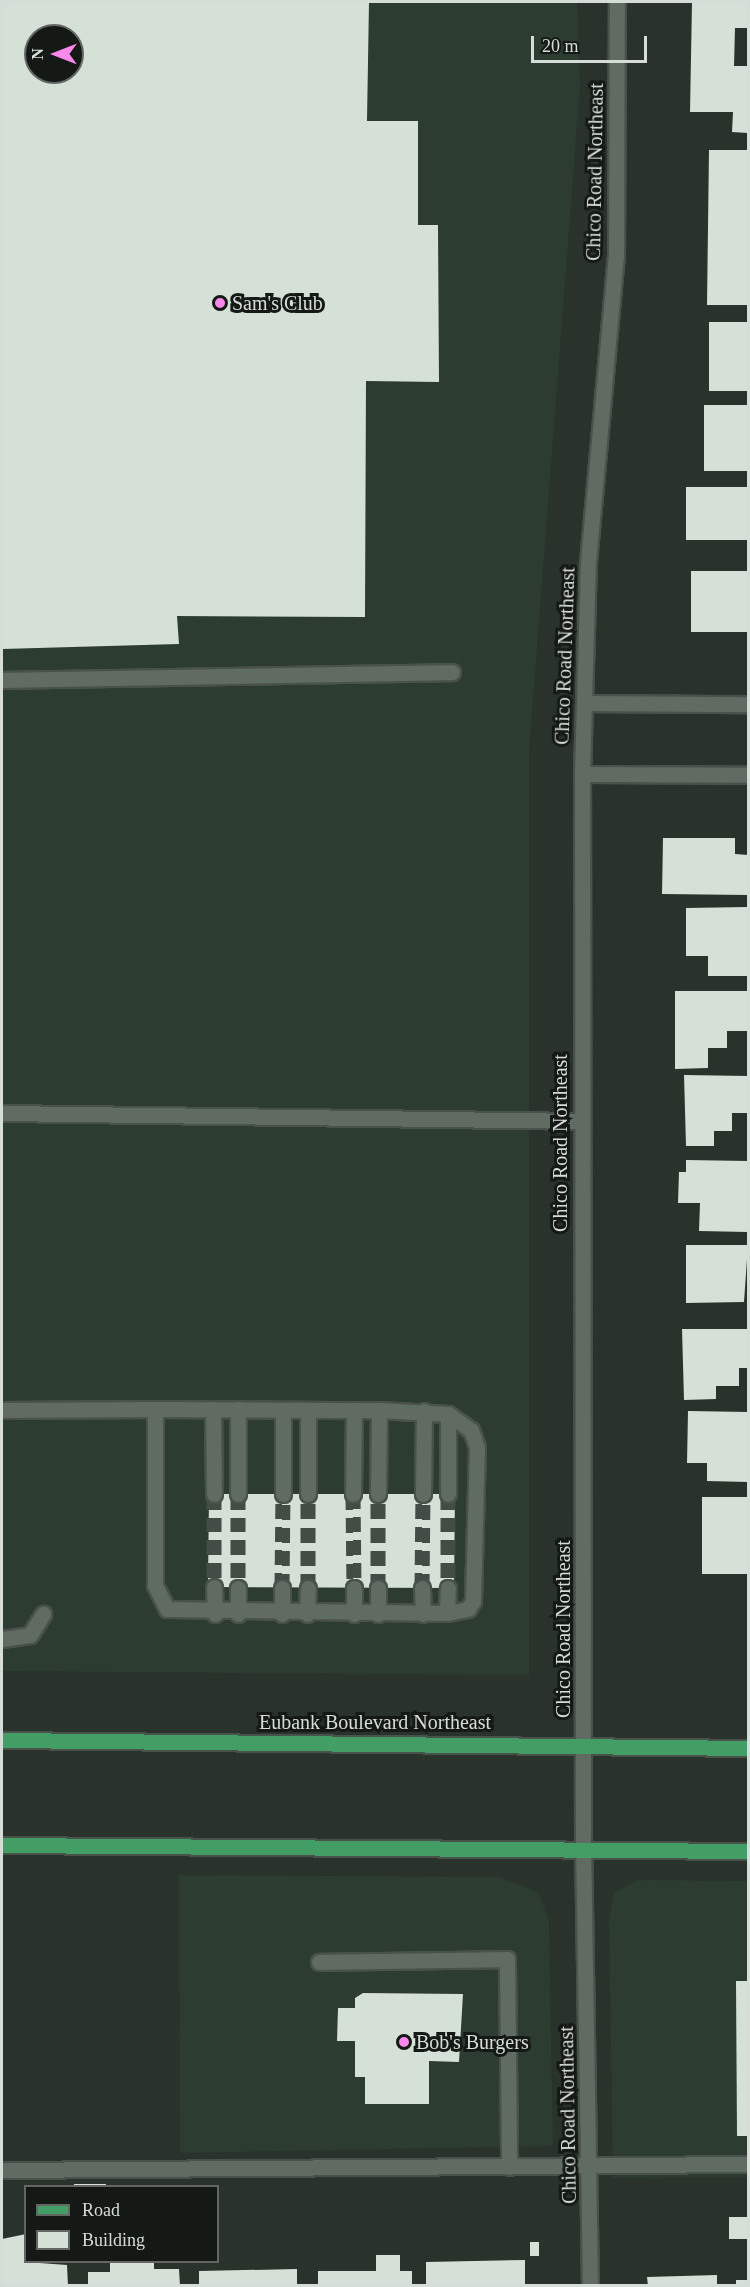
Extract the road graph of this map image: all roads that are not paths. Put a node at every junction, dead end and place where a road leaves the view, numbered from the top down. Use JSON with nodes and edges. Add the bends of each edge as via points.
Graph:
{"nodes":[{"id":1,"x":617,"y":2,"type":"edge"},
{"id":2,"x":452,"y":672,"type":"dead end"},
{"id":3,"x":2,"y":680,"type":"edge"},
{"id":4,"x":585,"y":703,"type":"junction"},
{"id":5,"x":748,"y":704,"type":"edge"},
{"id":6,"x":582,"y":774,"type":"junction"},
{"id":7,"x":748,"y":775,"type":"edge"},
{"id":8,"x":2,"y":1113,"type":"edge"},
{"id":9,"x":581,"y":1121,"type":"junction"},
{"id":10,"x":2,"y":1410,"type":"edge"},
{"id":11,"x":155,"y":1410,"type":"junction"},
{"id":12,"x":213,"y":1410,"type":"junction"},
{"id":13,"x":237,"y":1410,"type":"junction"},
{"id":14,"x":283,"y":1410,"type":"junction"},
{"id":15,"x":309,"y":1410,"type":"junction"},
{"id":16,"x":354,"y":1410,"type":"junction"},
{"id":17,"x":379,"y":1410,"type":"junction"},
{"id":18,"x":424,"y":1411,"type":"junction"},
{"id":19,"x":448,"y":1414,"type":"junction"},
{"id":20,"x":214,"y":1494,"type":"tunnel mouth"},
{"id":21,"x":238,"y":1494,"type":"tunnel mouth"},
{"id":22,"x":283,"y":1494,"type":"tunnel mouth"},
{"id":23,"x":309,"y":1494,"type":"tunnel mouth"},
{"id":24,"x":353,"y":1494,"type":"tunnel mouth"},
{"id":25,"x":378,"y":1494,"type":"tunnel mouth"},
{"id":26,"x":423,"y":1494,"type":"tunnel mouth"},
{"id":27,"x":448,"y":1494,"type":"tunnel mouth"},
{"id":28,"x":214,"y":1587,"type":"tunnel mouth"},
{"id":29,"x":238,"y":1588,"type":"tunnel mouth"},
{"id":30,"x":282,"y":1588,"type":"tunnel mouth"},
{"id":31,"x":308,"y":1588,"type":"tunnel mouth"},
{"id":32,"x":354,"y":1588,"type":"tunnel mouth"},
{"id":33,"x":378,"y":1588,"type":"tunnel mouth"},
{"id":34,"x":422,"y":1588,"type":"tunnel mouth"},
{"id":35,"x":448,"y":1588,"type":"tunnel mouth"},
{"id":36,"x":447,"y":1613,"type":"junction"},
{"id":37,"x":43,"y":1614,"type":"dead end"},
{"id":38,"x":215,"y":1614,"type":"junction"},
{"id":39,"x":238,"y":1614,"type":"junction"},
{"id":40,"x":282,"y":1614,"type":"junction"},
{"id":41,"x":307,"y":1614,"type":"junction"},
{"id":42,"x":354,"y":1614,"type":"junction"},
{"id":43,"x":378,"y":1614,"type":"junction"},
{"id":44,"x":423,"y":1614,"type":"junction"},
{"id":45,"x":2,"y":1639,"type":"edge"},
{"id":46,"x":2,"y":1740,"type":"edge"},
{"id":47,"x":583,"y":1744,"type":"junction"},
{"id":48,"x":748,"y":1748,"type":"edge"},
{"id":49,"x":2,"y":1845,"type":"edge"},
{"id":50,"x":583,"y":1850,"type":"junction"},
{"id":51,"x":748,"y":1851,"type":"edge"},
{"id":52,"x":319,"y":1962,"type":"dead end"},
{"id":53,"x":748,"y":2164,"type":"edge"},
{"id":54,"x":590,"y":2166,"type":"junction"},
{"id":55,"x":509,"y":2167,"type":"junction"},
{"id":56,"x":2,"y":2170,"type":"edge"},
{"id":57,"x":590,"y":2286,"type":"edge"}],
"edges":[{"from":1,"to":4,"type":"street","name":"Chico Road Northeast","via":[[616,257],[588,562]]},
{"from":2,"to":3,"type":"street"},
{"from":4,"to":5,"type":"street"},
{"from":4,"to":6,"type":"street","name":"Chico Road Northeast"},
{"from":6,"to":7,"type":"street"},
{"from":6,"to":9,"type":"street","name":"Chico Road Northeast"},
{"from":8,"to":9,"type":"street"},
{"from":9,"to":47,"type":"street","name":"Chico Road Northeast"},
{"from":10,"to":11,"type":"street"},
{"from":11,"to":12,"type":"street"},
{"from":11,"to":38,"type":"street","via":[[157,1593],[173,1612]]},
{"from":12,"to":13,"type":"street"},
{"from":12,"to":20,"type":"street"},
{"from":13,"to":14,"type":"street"},
{"from":13,"to":21,"type":"street"},
{"from":14,"to":15,"type":"street"},
{"from":14,"to":22,"type":"street"},
{"from":15,"to":16,"type":"street"},
{"from":15,"to":23,"type":"street"},
{"from":16,"to":17,"type":"street"},
{"from":16,"to":24,"type":"street"},
{"from":17,"to":18,"type":"street"},
{"from":17,"to":25,"type":"street"},
{"from":18,"to":19,"type":"street"},
{"from":18,"to":26,"type":"street"},
{"from":19,"to":27,"type":"street"},
{"from":19,"to":36,"type":"street","via":[[471,1430],[477,1447],[476,1590],[468,1609]]},
{"from":28,"to":38,"type":"street"},
{"from":29,"to":39,"type":"street"},
{"from":30,"to":40,"type":"street"},
{"from":31,"to":41,"type":"street"},
{"from":32,"to":42,"type":"street"},
{"from":33,"to":43,"type":"street"},
{"from":34,"to":44,"type":"street"},
{"from":35,"to":36,"type":"street"},
{"from":36,"to":44,"type":"street"},
{"from":37,"to":45,"type":"street","via":[[30,1635]]},
{"from":38,"to":39,"type":"street"},
{"from":39,"to":40,"type":"street"},
{"from":40,"to":41,"type":"street"},
{"from":41,"to":42,"type":"street"},
{"from":42,"to":43,"type":"street"},
{"from":43,"to":44,"type":"street"},
{"from":46,"to":47,"type":"main road","name":"Eubank Boulevard Northeast"},
{"from":47,"to":48,"type":"main road","name":"Eubank Boulevard Northeast"},
{"from":47,"to":50,"type":"street","name":"Chico Road Northeast"},
{"from":49,"to":50,"type":"main road"},
{"from":50,"to":51,"type":"main road"},
{"from":50,"to":54,"type":"street","name":"Chico Road Northeast"},
{"from":52,"to":55,"type":"street","via":[[507,1959]]},
{"from":53,"to":54,"type":"street"},
{"from":54,"to":55,"type":"street"},
{"from":54,"to":57,"type":"street","name":"Chico Road Northeast"},
{"from":55,"to":56,"type":"street"}]}
